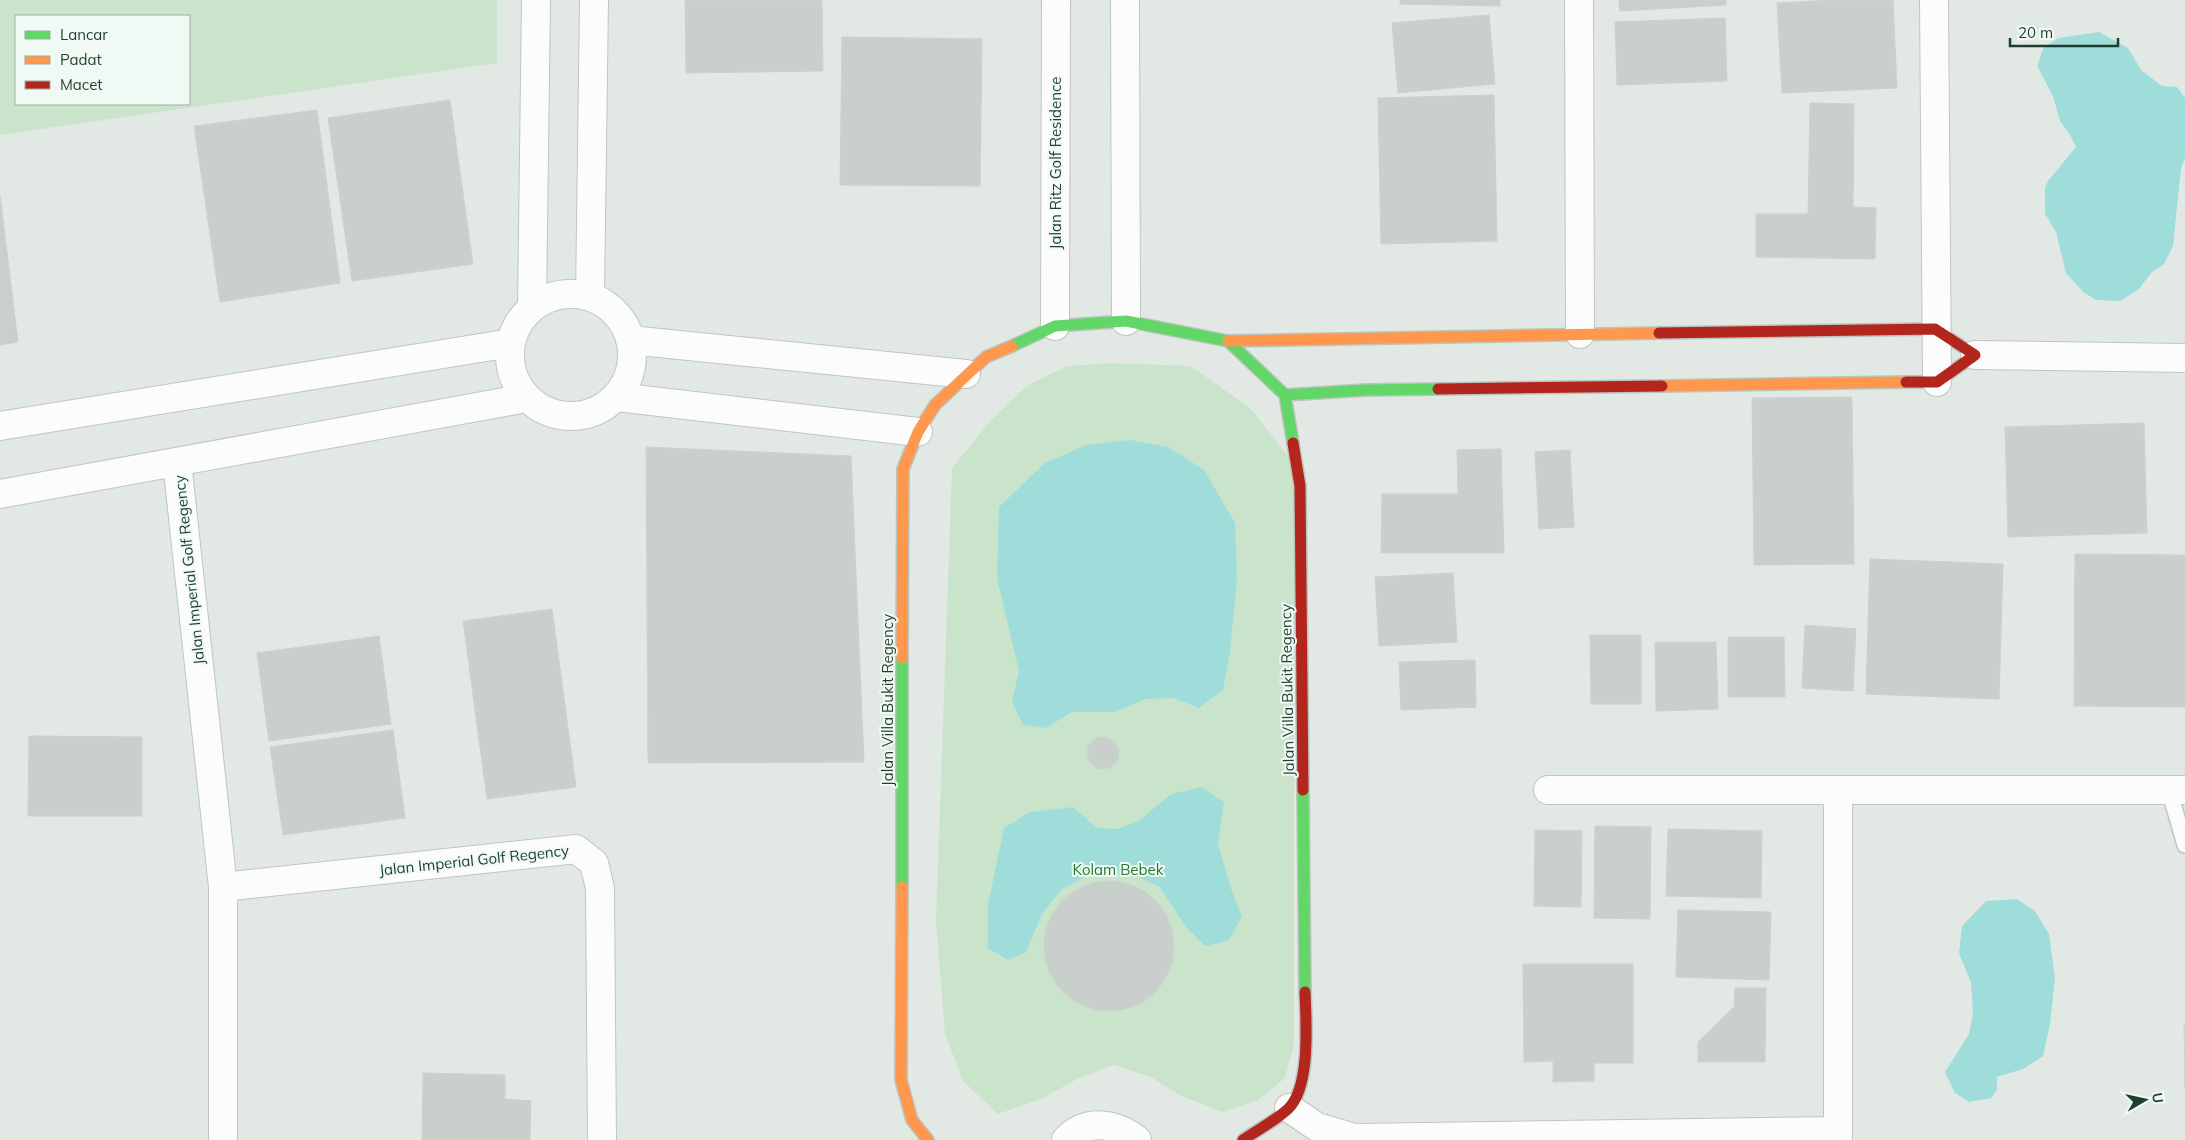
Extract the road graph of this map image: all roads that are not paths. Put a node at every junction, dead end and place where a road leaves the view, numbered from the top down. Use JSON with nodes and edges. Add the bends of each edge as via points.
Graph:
{"nodes":[{"id":1,"x":536,"y":0,"type":"edge"},
{"id":2,"x":594,"y":0,"type":"edge"},
{"id":3,"x":1056,"y":0,"type":"edge"},
{"id":4,"x":1125,"y":0,"type":"edge"},
{"id":5,"x":1579,"y":0,"type":"edge"},
{"id":6,"x":1934,"y":0,"type":"edge"},
{"id":7,"x":590,"y":297,"type":"junction"},
{"id":8,"x":532,"y":308,"type":"junction"},
{"id":9,"x":1126,"y":321,"type":"junction"},
{"id":10,"x":1055,"y":326,"type":"junction"},
{"id":11,"x":1935,"y":329,"type":"junction"},
{"id":12,"x":1580,"y":334,"type":"junction"},
{"id":13,"x":630,"y":340,"type":"junction"},
{"id":14,"x":1228,"y":341,"type":"junction"},
{"id":15,"x":511,"y":342,"type":"junction"},
{"id":16,"x":1975,"y":355,"type":"junction"},
{"id":17,"x":2185,"y":358,"type":"edge"},
{"id":18,"x":966,"y":374,"type":"junction"},
{"id":19,"x":1937,"y":382,"type":"junction"},
{"id":20,"x":1285,"y":395,"type":"junction"},
{"id":21,"x":616,"y":397,"type":"junction"},
{"id":22,"x":527,"y":398,"type":"junction"},
{"id":23,"x":0,"y":426,"type":"edge"},
{"id":24,"x":918,"y":432,"type":"junction"},
{"id":25,"x":177,"y":462,"type":"junction"},
{"id":26,"x":0,"y":494,"type":"edge"},
{"id":27,"x":1548,"y":790,"type":"dead end"},
{"id":28,"x":1838,"y":790,"type":"junction"},
{"id":29,"x":2177,"y":790,"type":"edge"},
{"id":30,"x":2185,"y":845,"type":"edge"},
{"id":31,"x":223,"y":887,"type":"junction"},
{"id":32,"x":1289,"y":1108,"type":"junction"},
{"id":33,"x":1838,"y":1136,"type":"edge"},
{"id":34,"x":223,"y":1140,"type":"edge"},
{"id":35,"x":602,"y":1140,"type":"edge"},
{"id":36,"x":928,"y":1140,"type":"edge"},
{"id":37,"x":1066,"y":1140,"type":"edge"},
{"id":38,"x":1137,"y":1140,"type":"edge"},
{"id":39,"x":1243,"y":1140,"type":"edge"}],
"edges":[{"from":1,"to":8,"type":"street"},
{"from":2,"to":7,"type":"street"},
{"from":3,"to":10,"type":"street","name":"Jalan Ritz Golf Residence"},
{"from":4,"to":9,"type":"street"},
{"from":5,"to":12,"type":"street"},
{"from":6,"to":11,"type":"street"},
{"from":7,"to":8,"type":"street","via":[[570,294],[550,298]]},
{"from":7,"to":13,"type":"street","via":[[608,306],[622,322]]},
{"from":8,"to":15,"type":"street","via":[[519,323]]},
{"from":9,"to":10,"type":"street"},
{"from":9,"to":14,"type":"street"},
{"from":10,"to":18,"type":"street","name":"Jalan Villa Bukit Regency","via":[[986,357]]},
{"from":11,"to":12,"type":"street"},
{"from":11,"to":16,"type":"street"},
{"from":11,"to":19,"type":"street"},
{"from":12,"to":14,"type":"street"},
{"from":13,"to":18,"type":"street"},
{"from":13,"to":21,"type":"street","via":[[632,360],[627,380]]},
{"from":14,"to":20,"type":"street"},
{"from":15,"to":22,"type":"street","via":[[512,369]]},
{"from":15,"to":23,"type":"street"},
{"from":16,"to":17,"type":"street"},
{"from":16,"to":19,"type":"street"},
{"from":18,"to":24,"type":"street","name":"Jalan Villa Bukit Regency","via":[[935,405]]},
{"from":19,"to":20,"type":"street","via":[[1366,390]]},
{"from":20,"to":32,"type":"street","name":"Jalan Villa Bukit Regency","via":[[1300,486],[1306,1055],[1299,1091]]},
{"from":21,"to":22,"type":"street","via":[[601,409],[563,416],[544,410]]},
{"from":21,"to":24,"type":"street"},
{"from":22,"to":25,"type":"street"},
{"from":24,"to":36,"type":"street","name":"Jalan Villa Bukit Regency","via":[[903,469],[901,1080],[909,1118],[918,1133]]},
{"from":25,"to":26,"type":"street"},
{"from":25,"to":31,"type":"street","name":"Jalan Imperial Golf Regency"},
{"from":27,"to":28,"type":"street"},
{"from":28,"to":29,"type":"street"},
{"from":28,"to":33,"type":"street"},
{"from":29,"to":30,"type":"lane"},
{"from":31,"to":34,"type":"street","name":"Jalan Imperial Golf Regency"},
{"from":31,"to":35,"type":"street","name":"Jalan Imperial Golf Regency","via":[[576,849],[594,863],[600,888]]},
{"from":32,"to":33,"type":"street","via":[[1317,1127],[1354,1138]]},
{"from":32,"to":39,"type":"street","name":"Jalan Villa Bukit Regency"},
{"from":37,"to":38,"type":"street","via":[[1081,1129],[1097,1125],[1112,1126]]}]}
